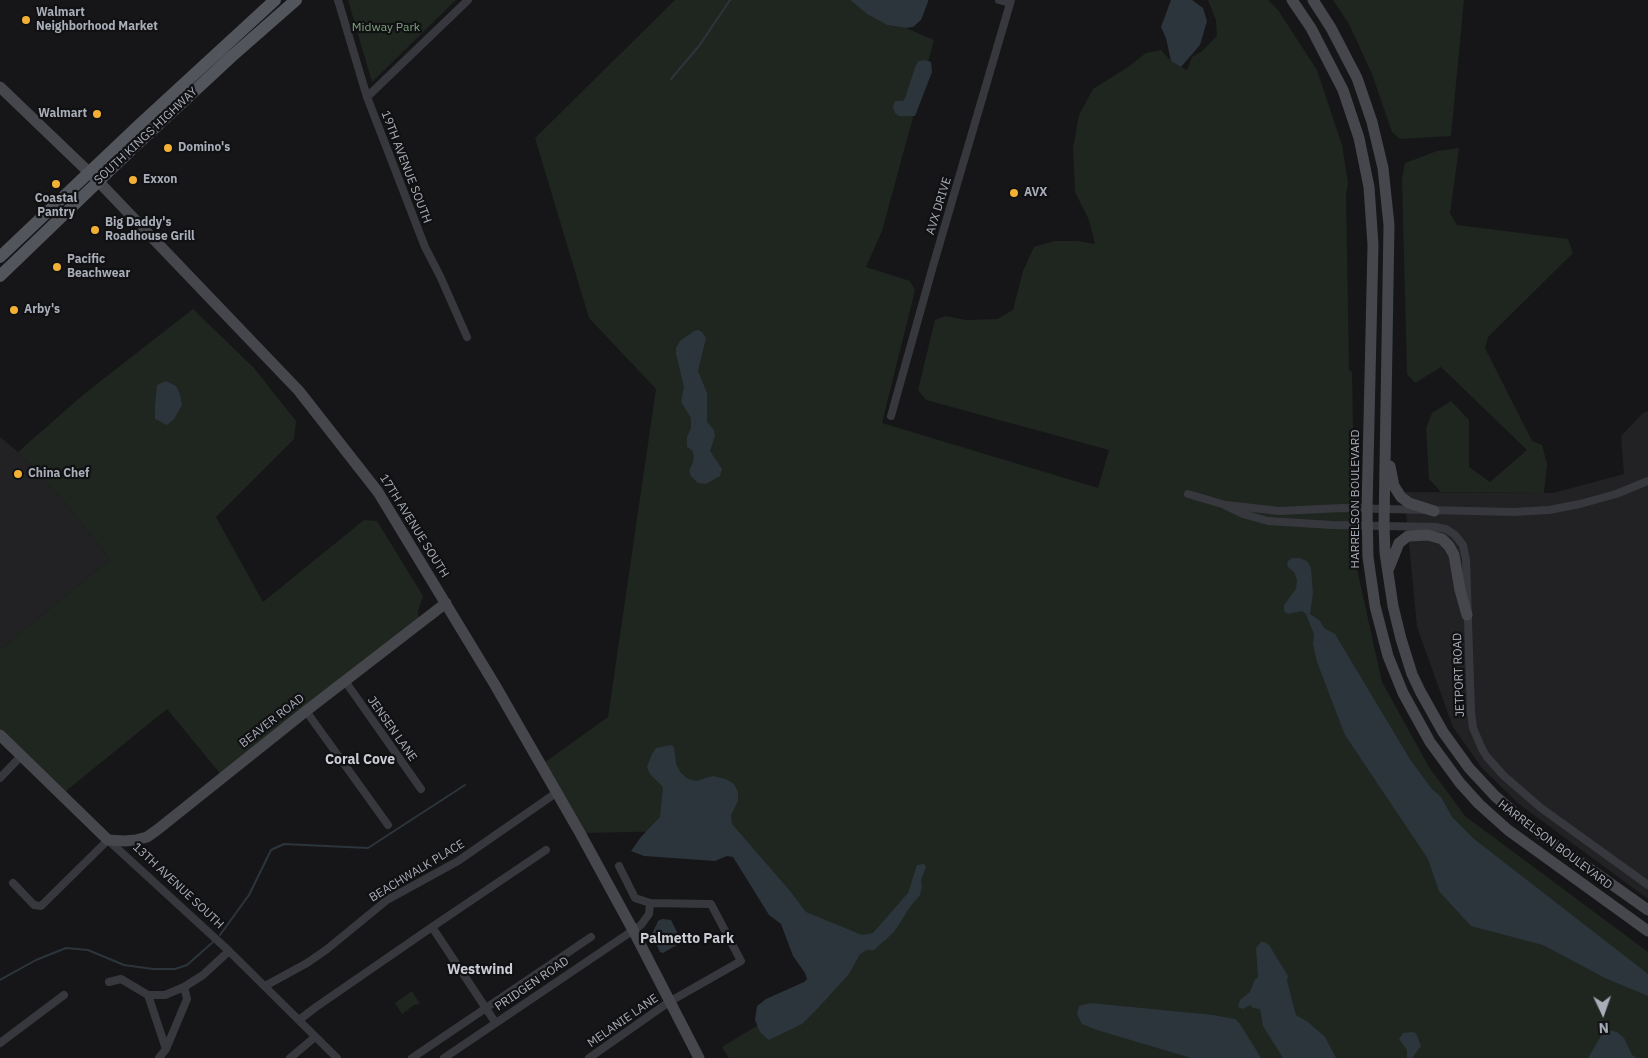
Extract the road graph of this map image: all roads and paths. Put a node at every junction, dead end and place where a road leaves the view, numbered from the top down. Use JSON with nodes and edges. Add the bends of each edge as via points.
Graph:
{"nodes":[{"id":1,"x":275,"y":0,"type":"edge"},
{"id":2,"x":296,"y":0,"type":"edge"},
{"id":3,"x":338,"y":0,"type":"edge"},
{"id":4,"x":468,"y":0,"type":"edge"},
{"id":5,"x":999,"y":0,"type":"edge"},
{"id":6,"x":1292,"y":0,"type":"edge"},
{"id":7,"x":1313,"y":0,"type":"edge"},
{"id":8,"x":1011,"y":2,"type":"edge"},
{"id":9,"x":0,"y":87,"type":"edge"},
{"id":10,"x":367,"y":97,"type":"junction"},
{"id":11,"x":94,"y":177,"type":"junction"},
{"id":12,"x":2,"y":252,"type":"edge"},
{"id":13,"x":0,"y":276,"type":"edge"},
{"id":14,"x":467,"y":337,"type":"dead end"},
{"id":15,"x":891,"y":416,"type":"dead end"},
{"id":16,"x":1386,"y":441,"type":"junction"},
{"id":17,"x":1648,"y":481,"type":"edge"},
{"id":18,"x":1188,"y":494,"type":"dead end"},
{"id":19,"x":1222,"y":504,"type":"junction"},
{"id":20,"x":1367,"y":509,"type":"junction"},
{"id":21,"x":1384,"y":510,"type":"junction"},
{"id":22,"x":1434,"y":511,"type":"junction"},
{"id":23,"x":1367,"y":525,"type":"junction"},
{"id":24,"x":1384,"y":525,"type":"junction"},
{"id":25,"x":1387,"y":575,"type":"junction"},
{"id":26,"x":446,"y":603,"type":"junction"},
{"id":27,"x":1468,"y":615,"type":"junction"},
{"id":28,"x":345,"y":681,"type":"junction"},
{"id":29,"x":306,"y":711,"type":"junction"},
{"id":30,"x":0,"y":735,"type":"edge"},
{"id":31,"x":21,"y":756,"type":"junction"},
{"id":32,"x":0,"y":778,"type":"edge"},
{"id":33,"x":421,"y":789,"type":"dead end"},
{"id":34,"x":556,"y":793,"type":"junction"},
{"id":35,"x":388,"y":825,"type":"dead end"},
{"id":36,"x":108,"y":840,"type":"junction"},
{"id":37,"x":546,"y":850,"type":"dead end"},
{"id":38,"x":619,"y":866,"type":"dead end"},
{"id":39,"x":13,"y":883,"type":"dead end"},
{"id":40,"x":1648,"y":885,"type":"edge"},
{"id":41,"x":650,"y":903,"type":"junction"},
{"id":42,"x":1648,"y":910,"type":"edge"},
{"id":43,"x":432,"y":926,"type":"junction"},
{"id":44,"x":633,"y":930,"type":"junction"},
{"id":45,"x":1648,"y":932,"type":"edge"},
{"id":46,"x":591,"y":937,"type":"dead end"},
{"id":47,"x":229,"y":951,"type":"junction"},
{"id":48,"x":109,"y":982,"type":"dead end"},
{"id":49,"x":264,"y":986,"type":"junction"},
{"id":50,"x":184,"y":987,"type":"junction"},
{"id":51,"x":148,"y":994,"type":"junction"},
{"id":52,"x":64,"y":995,"type":"dead end"},
{"id":53,"x":669,"y":1002,"type":"junction"},
{"id":54,"x":485,"y":1008,"type":"junction"},
{"id":55,"x":299,"y":1020,"type":"junction"},
{"id":56,"x":495,"y":1022,"type":"junction"},
{"id":57,"x":315,"y":1037,"type":"junction"},
{"id":58,"x":0,"y":1043,"type":"edge"},
{"id":59,"x":166,"y":1049,"type":"junction"},
{"id":60,"x":159,"y":1058,"type":"edge"},
{"id":61,"x":290,"y":1058,"type":"edge"},
{"id":62,"x":337,"y":1058,"type":"edge"},
{"id":63,"x":412,"y":1058,"type":"edge"},
{"id":64,"x":444,"y":1058,"type":"edge"},
{"id":65,"x":589,"y":1058,"type":"edge"},
{"id":66,"x":698,"y":1058,"type":"edge"}],
"edges":[{"from":1,"to":11,"type":"main road","name":"SOUTH KINGS HIGHWAY"},
{"from":2,"to":11,"type":"main road","name":"SOUTH KINGS HIGHWAY"},
{"from":3,"to":10,"type":"street","name":"19TH AVENUE SOUTH"},
{"from":4,"to":10,"type":"street"},
{"from":5,"to":8,"type":"street","name":"AVX DRIVE"},
{"from":6,"to":20,"type":"main road","name":"HARRELSON BOULEVARD","via":[[1311,28],[1343,90],[1359,138],[1369,188],[1373,245]]},
{"from":7,"to":16,"type":"main road","name":"HARRELSON BOULEVARD","via":[[1357,78],[1383,168],[1389,225]]},
{"from":8,"to":15,"type":"street","name":"AVX DRIVE"},
{"from":9,"to":11,"type":"main road","name":"17TH AVENUE SOUTH"},
{"from":10,"to":14,"type":"street","name":"19TH AVENUE SOUTH","via":[[425,247]]},
{"from":11,"to":12,"type":"main road","name":"SOUTH KINGS HIGHWAY"},
{"from":11,"to":13,"type":"main road","name":"SOUTH KINGS HIGHWAY"},
{"from":11,"to":26,"type":"main road","name":"17TH AVENUE SOUTH","via":[[299,391],[378,492]]},
{"from":16,"to":21,"type":"main road","name":"HARRELSON BOULEVARD"},
{"from":16,"to":22,"type":"main road","via":[[1397,492],[1409,503]]},
{"from":17,"to":22,"type":"street","via":[[1598,500],[1548,510]]},
{"from":18,"to":19,"type":"street"},
{"from":19,"to":20,"type":"street","via":[[1279,511]]},
{"from":19,"to":23,"type":"street","name":"JETPORT ROAD","via":[[1268,521]]},
{"from":20,"to":21,"type":"street"},
{"from":20,"to":23,"type":"main road","name":"HARRELSON BOULEVARD"},
{"from":21,"to":22,"type":"street"},
{"from":21,"to":24,"type":"main road","name":"HARRELSON BOULEVARD"},
{"from":23,"to":24,"type":"street","name":"JETPORT ROAD"},
{"from":23,"to":45,"type":"main road","name":"HARRELSON BOULEVARD","via":[[1375,606],[1388,656],[1415,717],[1444,763],[1479,804],[1508,830]]},
{"from":24,"to":25,"type":"main road","name":"HARRELSON BOULEVARD"},
{"from":24,"to":27,"type":"street","name":"JETPORT ROAD","via":[[1441,528],[1458,538],[1466,560]]},
{"from":25,"to":27,"type":"main road","via":[[1394,551],[1403,539],[1412,535],[1437,536],[1454,555]]},
{"from":25,"to":42,"type":"main road","name":"HARRELSON BOULEVARD","via":[[1412,674],[1456,751],[1515,814]]},
{"from":26,"to":28,"type":"main road","name":"BEAVER ROAD"},
{"from":26,"to":34,"type":"main road","name":"17TH AVENUE SOUTH"},
{"from":27,"to":40,"type":"street","name":"JETPORT ROAD","via":[[1470,712],[1477,739],[1487,757],[1541,808]]},
{"from":28,"to":29,"type":"main road","name":"BEAVER ROAD"},
{"from":28,"to":33,"type":"street","name":"JENSEN LANE"},
{"from":29,"to":35,"type":"street"},
{"from":29,"to":36,"type":"main road","name":"BEAVER ROAD","via":[[147,837],[124,842]]},
{"from":30,"to":31,"type":"main road","name":"13TH AVENUE SOUTH"},
{"from":31,"to":32,"type":"street"},
{"from":31,"to":36,"type":"main road","name":"13TH AVENUE SOUTH"},
{"from":34,"to":44,"type":"main road","name":"17TH AVENUE SOUTH"},
{"from":34,"to":49,"type":"street","name":"BEACHWALK PLACE","via":[[458,861],[387,900],[307,963]]},
{"from":36,"to":39,"type":"street","via":[[41,906],[34,905]]},
{"from":36,"to":47,"type":"street","name":"13TH AVENUE SOUTH"},
{"from":37,"to":43,"type":"street"},
{"from":38,"to":41,"type":"street","via":[[635,898]]},
{"from":41,"to":44,"type":"street","name":"PRIDGEN ROAD","via":[[649,914]]},
{"from":41,"to":53,"type":"street","name":"MELANIE LANE","via":[[711,904],[741,961]]},
{"from":43,"to":54,"type":"street"},
{"from":43,"to":55,"type":"street"},
{"from":44,"to":53,"type":"main road","name":"17TH AVENUE SOUTH"},
{"from":44,"to":56,"type":"street","name":"PRIDGEN ROAD"},
{"from":46,"to":54,"type":"street"},
{"from":47,"to":49,"type":"street","name":"13TH AVENUE SOUTH"},
{"from":47,"to":50,"type":"street"},
{"from":48,"to":51,"type":"street","via":[[121,979]]},
{"from":49,"to":55,"type":"street","name":"13TH AVENUE SOUTH"},
{"from":50,"to":51,"type":"street","via":[[165,995]]},
{"from":50,"to":59,"type":"street","via":[[186,999]]},
{"from":51,"to":59,"type":"street"},
{"from":52,"to":58,"type":"street"},
{"from":53,"to":65,"type":"street","name":"MELANIE LANE"},
{"from":53,"to":66,"type":"main road","name":"17TH AVENUE SOUTH"},
{"from":54,"to":56,"type":"street"},
{"from":54,"to":63,"type":"street"},
{"from":55,"to":57,"type":"street","name":"13TH AVENUE SOUTH"},
{"from":56,"to":64,"type":"street","name":"PRIDGEN ROAD"},
{"from":57,"to":61,"type":"street"},
{"from":57,"to":62,"type":"street","name":"13TH AVENUE SOUTH"},
{"from":59,"to":60,"type":"street"}]}
